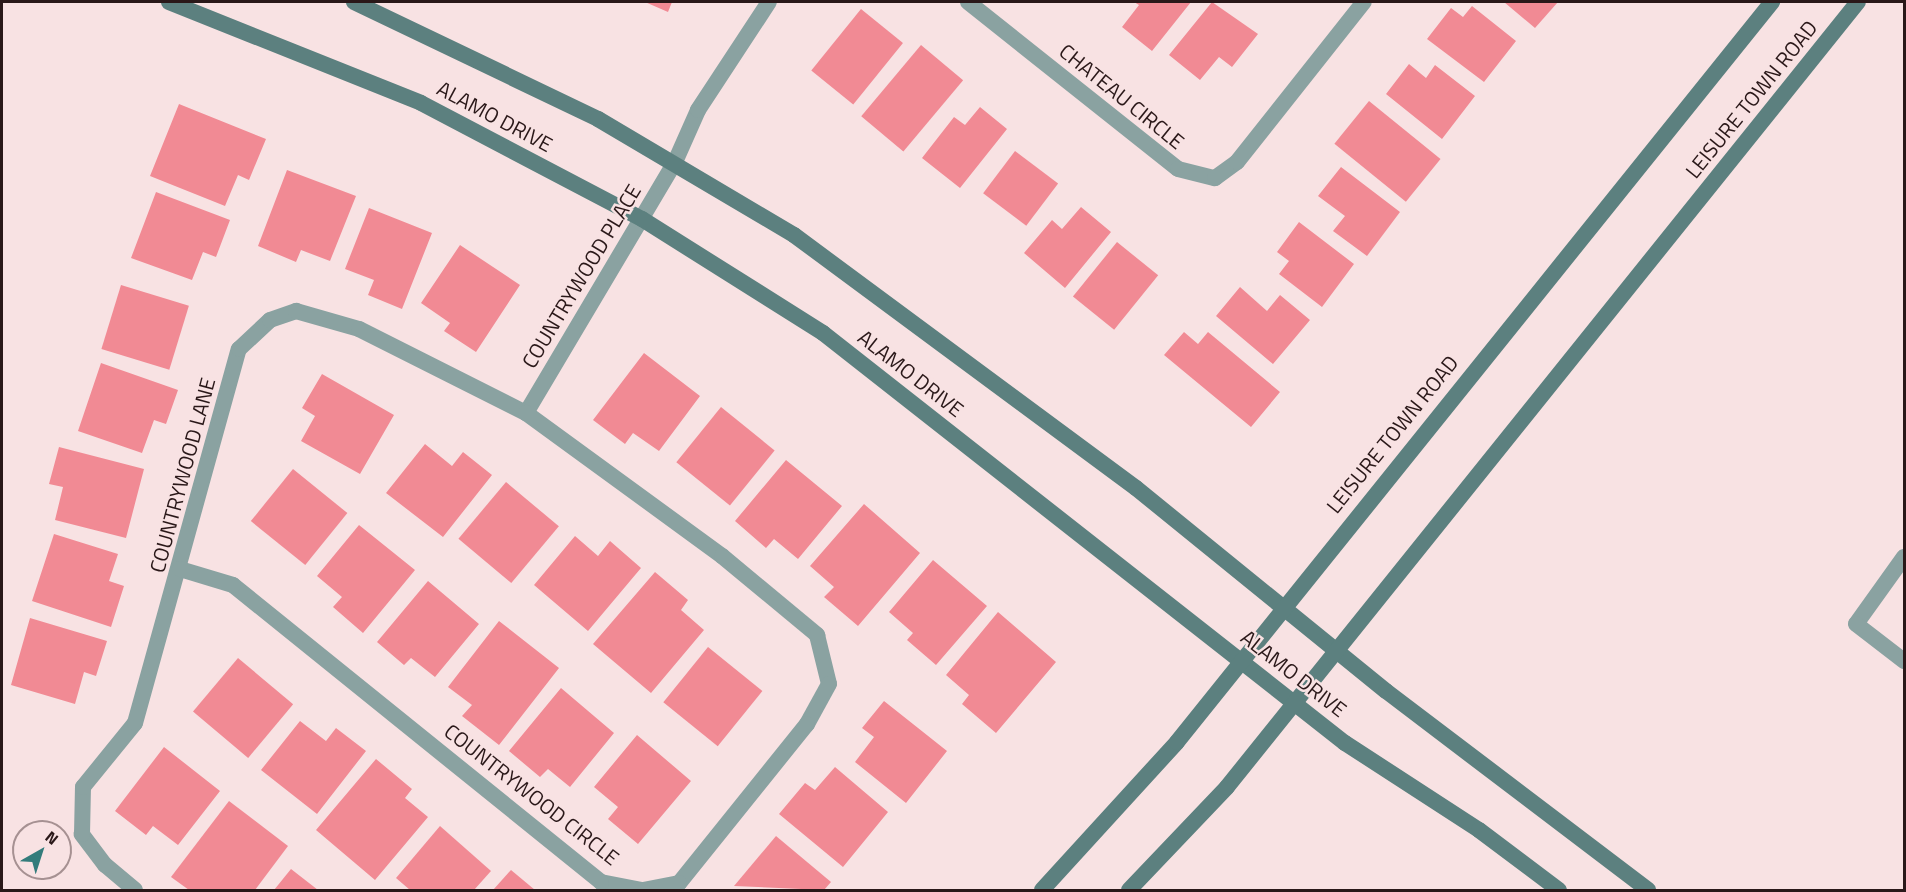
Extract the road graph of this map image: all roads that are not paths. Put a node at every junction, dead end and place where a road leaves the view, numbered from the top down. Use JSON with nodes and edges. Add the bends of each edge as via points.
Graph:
{"nodes":[{"id":1,"x":169,"y":2,"type":"edge"},
{"id":2,"x":354,"y":2,"type":"edge"},
{"id":3,"x":769,"y":2,"type":"edge"},
{"id":4,"x":968,"y":2,"type":"edge"},
{"id":5,"x":1364,"y":2,"type":"edge"},
{"id":6,"x":1772,"y":2,"type":"edge"},
{"id":7,"x":1858,"y":2,"type":"edge"},
{"id":8,"x":675,"y":162,"type":"junction"},
{"id":9,"x":642,"y":219,"type":"junction"},
{"id":10,"x":526,"y":413,"type":"junction"},
{"id":11,"x":1905,"y":557,"type":"edge"},
{"id":12,"x":180,"y":568,"type":"junction"},
{"id":13,"x":1281,"y":606,"type":"junction"},
{"id":14,"x":1336,"y":650,"type":"junction"},
{"id":15,"x":1239,"y":659,"type":"junction"},
{"id":16,"x":1905,"y":661,"type":"edge"},
{"id":17,"x":1294,"y":702,"type":"junction"},
{"id":18,"x":135,"y":891,"type":"edge"},
{"id":19,"x":1042,"y":891,"type":"edge"},
{"id":20,"x":1129,"y":891,"type":"edge"},
{"id":21,"x":1559,"y":891,"type":"edge"},
{"id":22,"x":1648,"y":891,"type":"edge"}],
"edges":[{"from":1,"to":9,"type":"main road","name":"ALAMO DRIVE","via":[[421,103]]},
{"from":2,"to":8,"type":"main road","name":"ALAMO DRIVE","via":[[437,37]]},
{"from":3,"to":8,"type":"street","name":"COUNTRYWOOD PLACE","via":[[698,110]]},
{"from":4,"to":5,"type":"street","name":"CHATEAU CIRCLE","via":[[1178,169],[1215,178],[1238,162]]},
{"from":6,"to":13,"type":"main road","name":"LEISURE TOWN ROAD"},
{"from":7,"to":14,"type":"main road","name":"LEISURE TOWN ROAD"},
{"from":8,"to":9,"type":"street","name":"COUNTRYWOOD PLACE"},
{"from":8,"to":13,"type":"main road","name":"ALAMO DRIVE","via":[[794,235],[903,312]]},
{"from":9,"to":10,"type":"street","name":"COUNTRYWOOD PLACE"},
{"from":9,"to":15,"type":"main road","name":"ALAMO DRIVE","via":[[823,333]]},
{"from":10,"to":12,"type":"street","name":"COUNTRYWOOD LANE","via":[[359,329],[296,311],[270,320],[239,349]]},
{"from":10,"to":12,"type":"street","name":"COUNTRYWOOD CIRCLE","via":[[722,556],[817,635],[829,684],[807,724],[679,883],[642,890],[602,882],[233,585]]},
{"from":11,"to":16,"type":"street","via":[[1856,624]]},
{"from":12,"to":18,"type":"street","name":"COUNTRYWOOD LANE","via":[[135,723],[83,787],[82,834],[105,865]]},
{"from":13,"to":14,"type":"main road","name":"ALAMO DRIVE"},
{"from":13,"to":15,"type":"main road","name":"LEISURE TOWN ROAD"},
{"from":14,"to":17,"type":"main road","name":"LEISURE TOWN ROAD"},
{"from":14,"to":22,"type":"main road","name":"ALAMO DRIVE"},
{"from":15,"to":17,"type":"main road","name":"ALAMO DRIVE"},
{"from":15,"to":19,"type":"main road","name":"LEISURE TOWN ROAD","via":[[1177,742]]},
{"from":17,"to":20,"type":"main road","name":"LEISURE TOWN ROAD","via":[[1227,787]]},
{"from":17,"to":21,"type":"main road","name":"ALAMO DRIVE"}]}
